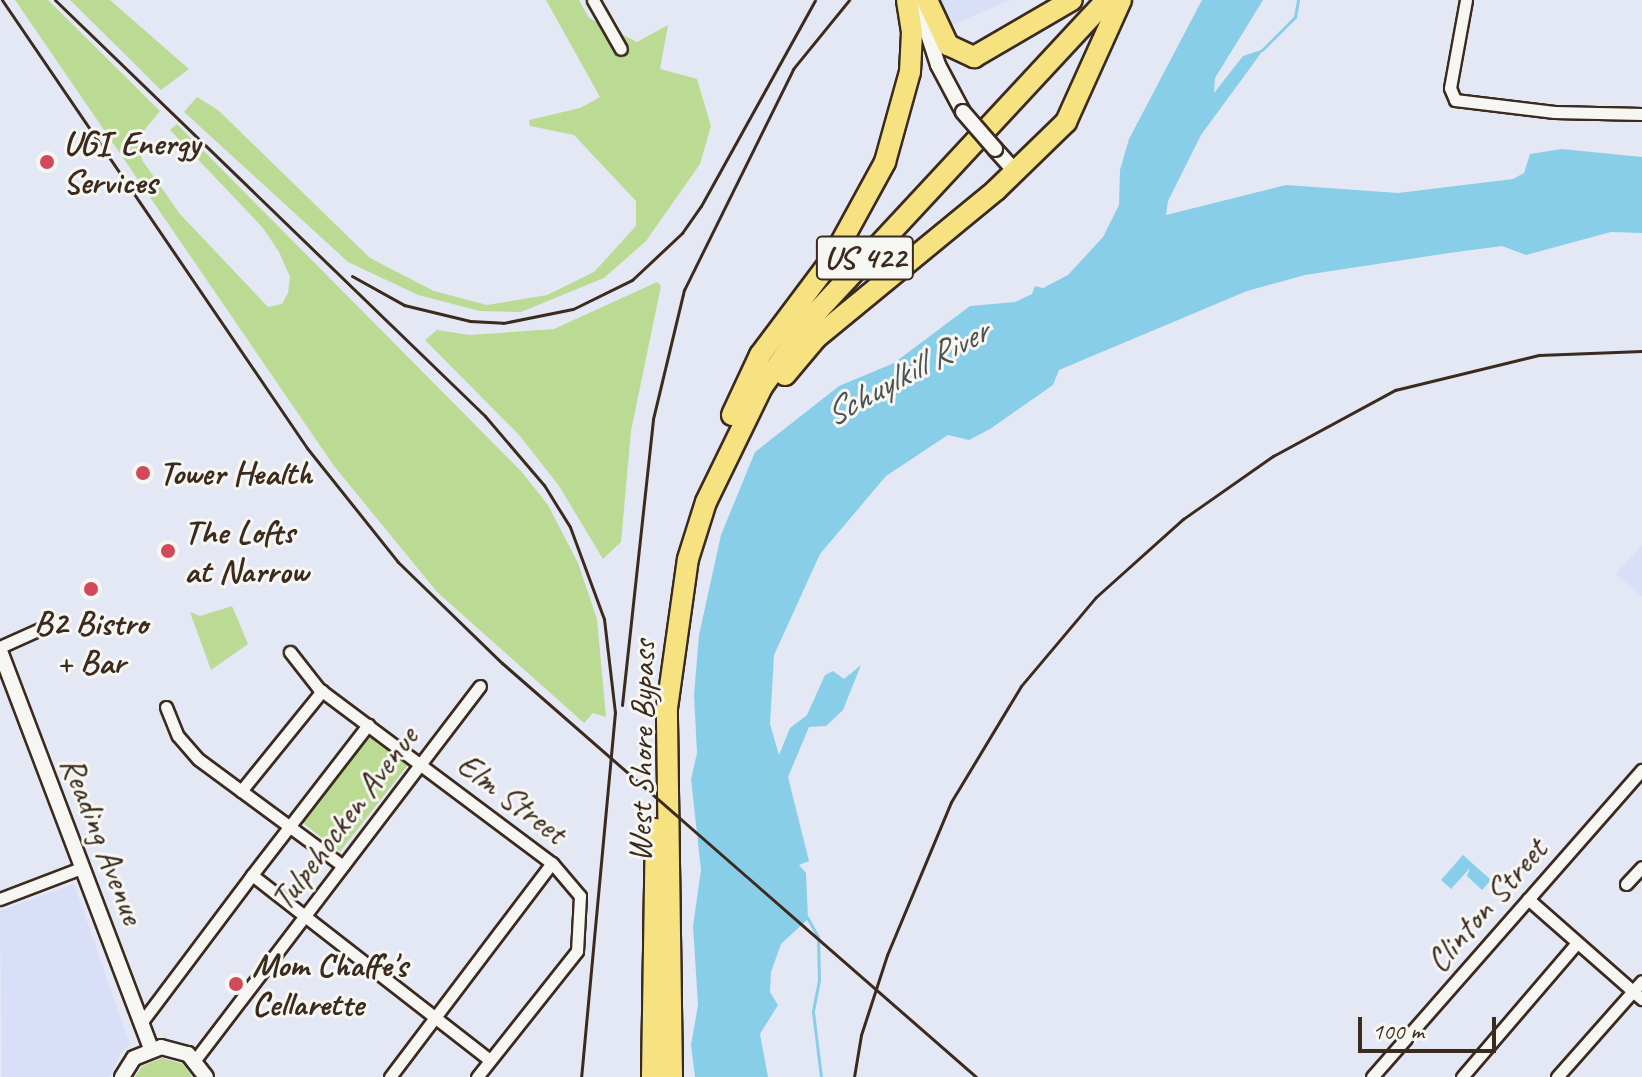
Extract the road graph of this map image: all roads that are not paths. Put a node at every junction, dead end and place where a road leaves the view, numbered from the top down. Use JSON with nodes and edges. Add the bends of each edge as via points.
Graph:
{"nodes":[{"id":1,"x":593,"y":0,"type":"edge"},
{"id":2,"x":907,"y":0,"type":"edge"},
{"id":3,"x":917,"y":0,"type":"edge"},
{"id":4,"x":927,"y":0,"type":"edge"},
{"id":5,"x":1072,"y":0,"type":"edge"},
{"id":6,"x":1091,"y":0,"type":"edge"},
{"id":7,"x":1107,"y":0,"type":"edge"},
{"id":8,"x":1121,"y":0,"type":"edge"},
{"id":9,"x":1466,"y":0,"type":"edge"},
{"id":10,"x":621,"y":49,"type":"dead end"},
{"id":11,"x":1641,"y":113,"type":"edge"},
{"id":12,"x":1014,"y":170,"type":"junction"},
{"id":13,"x":732,"y":415,"type":"junction"},
{"id":14,"x":688,"y":559,"type":"junction"},
{"id":15,"x":56,"y":622,"type":"dead end"},
{"id":16,"x":0,"y":649,"type":"edge"},
{"id":17,"x":290,"y":652,"type":"dead end"},
{"id":18,"x":480,"y":686,"type":"dead end"},
{"id":19,"x":322,"y":691,"type":"junction"},
{"id":20,"x":166,"y":707,"type":"dead end"},
{"id":21,"x":368,"y":725,"type":"junction"},
{"id":22,"x":421,"y":764,"type":"junction"},
{"id":23,"x":1642,"y":770,"type":"edge"},
{"id":24,"x":241,"y":791,"type":"junction"},
{"id":25,"x":289,"y":827,"type":"junction"},
{"id":26,"x":552,"y":863,"type":"junction"},
{"id":27,"x":343,"y":866,"type":"junction"},
{"id":28,"x":1642,"y":867,"type":"edge"},
{"id":29,"x":81,"y":868,"type":"junction"},
{"id":30,"x":252,"y":875,"type":"junction"},
{"id":31,"x":1626,"y":884,"type":"dead end"},
{"id":32,"x":0,"y":899,"type":"edge"},
{"id":33,"x":1528,"y":899,"type":"junction"},
{"id":34,"x":304,"y":917,"type":"junction"},
{"id":35,"x":1577,"y":943,"type":"junction"},
{"id":36,"x":1642,"y":981,"type":"edge"},
{"id":37,"x":1637,"y":995,"type":"edge"},
{"id":38,"x":436,"y":1018,"type":"junction"},
{"id":39,"x":141,"y":1023,"type":"junction"},
{"id":40,"x":151,"y":1049,"type":"junction"},
{"id":41,"x":195,"y":1060,"type":"junction"},
{"id":42,"x":490,"y":1060,"type":"junction"},
{"id":43,"x":122,"y":1077,"type":"edge"},
{"id":44,"x":206,"y":1077,"type":"edge"},
{"id":45,"x":390,"y":1077,"type":"edge"},
{"id":46,"x":477,"y":1077,"type":"edge"},
{"id":47,"x":652,"y":1077,"type":"edge"},
{"id":48,"x":672,"y":1077,"type":"edge"},
{"id":49,"x":1372,"y":1077,"type":"edge"},
{"id":50,"x":1462,"y":1077,"type":"edge"},
{"id":51,"x":1557,"y":1077,"type":"edge"}],
"edges":[{"from":1,"to":10,"type":"street"},
{"from":2,"to":13,"type":"highway","via":[[910,72],[890,150],[832,259],[760,355]]},
{"from":3,"to":12,"type":"street","bridge":true,"via":[[941,74],[963,112]]},
{"from":4,"to":5,"type":"highway","via":[[948,45],[974,57]]},
{"from":6,"to":13,"type":"highway","name":"West Shore Bypass","number":"US 422","via":[[832,277],[788,328]]},
{"from":7,"to":14,"type":"highway","name":"West Shore Bypass","number":"US 422","via":[[790,345],[736,433]]},
{"from":8,"to":12,"type":"highway","via":[[1073,113]]},
{"from":9,"to":11,"type":"street","via":[[1451,95],[1463,104]]},
{"from":12,"to":14,"type":"highway","via":[[801,354],[750,427]]},
{"from":13,"to":47,"type":"highway","name":"West Shore Bypass","number":"US 422","via":[[705,473],[678,555],[661,639]]},
{"from":14,"to":48,"type":"highway","name":"West Shore Bypass","number":"US 422","via":[[667,708]]},
{"from":15,"to":16,"type":"street"},
{"from":16,"to":29,"type":"street","name":"Reading Avenue"},
{"from":17,"to":19,"type":"street","name":"Elm Street"},
{"from":18,"to":22,"type":"street","name":"Tulpehocken Avenue"},
{"from":19,"to":21,"type":"street","name":"Elm Street"},
{"from":19,"to":24,"type":"street"},
{"from":20,"to":24,"type":"street","via":[[184,744]]},
{"from":21,"to":22,"type":"street","name":"Elm Street"},
{"from":21,"to":25,"type":"street"},
{"from":22,"to":26,"type":"street","name":"Elm Street"},
{"from":22,"to":27,"type":"street","name":"Tulpehocken Avenue"},
{"from":23,"to":33,"type":"street","name":"Clinton Street"},
{"from":24,"to":25,"type":"street"},
{"from":25,"to":27,"type":"street"},
{"from":25,"to":30,"type":"street"},
{"from":26,"to":38,"type":"street"},
{"from":26,"to":42,"type":"street","name":"Elm Street","via":[[580,896],[577,951]]},
{"from":27,"to":34,"type":"street","name":"Tulpehocken Avenue"},
{"from":28,"to":31,"type":"street"},
{"from":29,"to":32,"type":"street"},
{"from":29,"to":39,"type":"street","name":"Reading Avenue"},
{"from":30,"to":34,"type":"street"},
{"from":30,"to":39,"type":"street"},
{"from":33,"to":35,"type":"street"},
{"from":33,"to":49,"type":"street","name":"Clinton Street"},
{"from":34,"to":38,"type":"street"},
{"from":34,"to":41,"type":"street","name":"Tulpehocken Avenue"},
{"from":35,"to":37,"type":"street"},
{"from":35,"to":50,"type":"street"},
{"from":36,"to":37,"type":"street"},
{"from":37,"to":51,"type":"street"},
{"from":38,"to":42,"type":"street"},
{"from":38,"to":45,"type":"street"},
{"from":39,"to":40,"type":"street","name":"Reading Avenue"},
{"from":40,"to":41,"type":"street","via":[[179,1049]]},
{"from":40,"to":43,"type":"street","via":[[134,1058]]},
{"from":41,"to":44,"type":"street"},
{"from":42,"to":46,"type":"street"}]}
